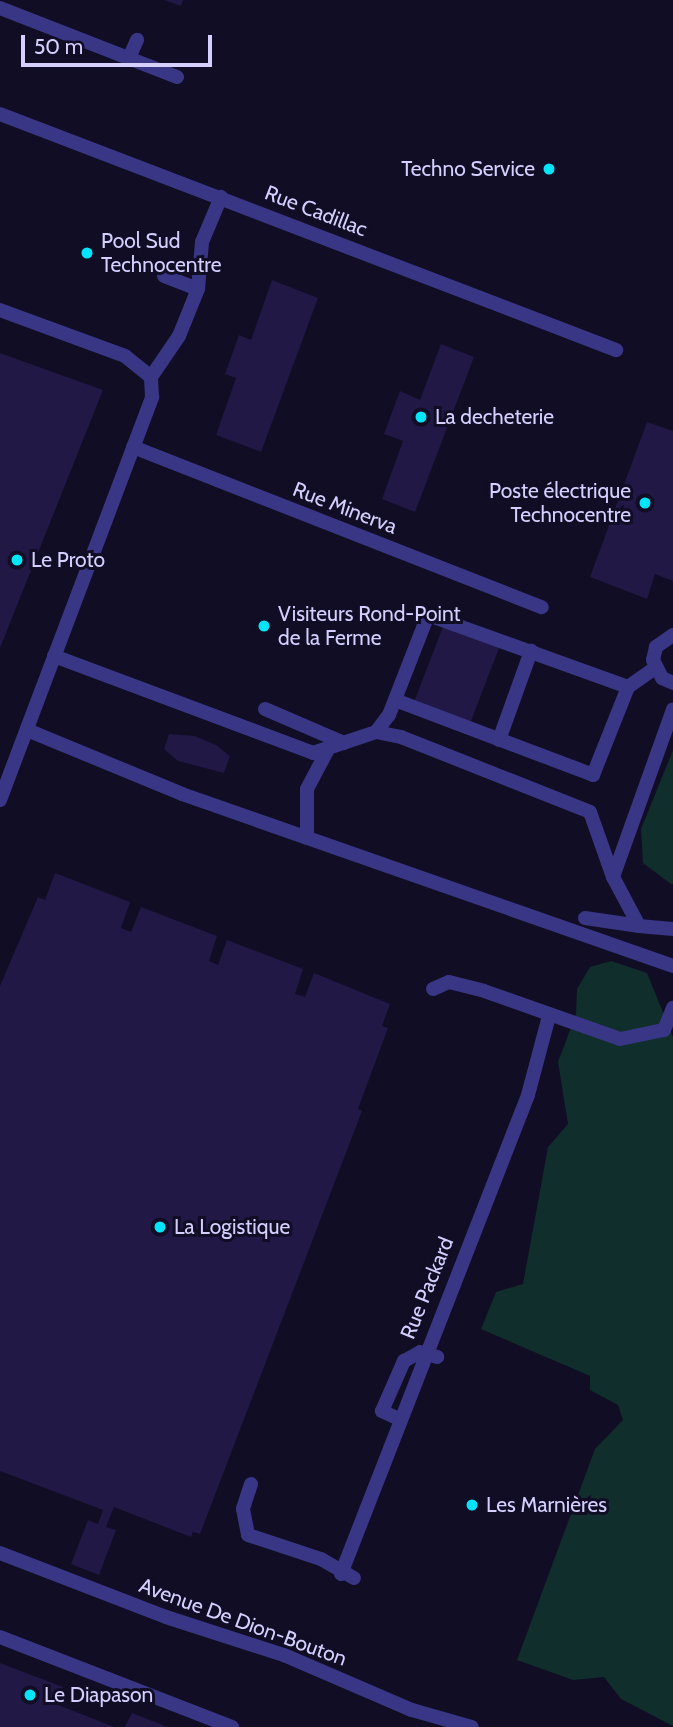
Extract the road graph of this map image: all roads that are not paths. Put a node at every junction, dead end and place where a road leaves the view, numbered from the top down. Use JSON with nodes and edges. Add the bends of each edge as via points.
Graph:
{"nodes":[{"id":1,"x":0,"y":8,"type":"edge"},
{"id":2,"x":137,"y":40,"type":"dead end"},
{"id":3,"x":129,"y":58,"type":"junction"},
{"id":4,"x":177,"y":77,"type":"dead end"},
{"id":5,"x":0,"y":114,"type":"edge"},
{"id":6,"x":221,"y":197,"type":"junction"},
{"id":7,"x":164,"y":276,"type":"dead end"},
{"id":8,"x":198,"y":289,"type":"junction"},
{"id":9,"x":0,"y":310,"type":"edge"},
{"id":10,"x":616,"y":350,"type":"dead end"},
{"id":11,"x":151,"y":377,"type":"junction"},
{"id":12,"x":132,"y":447,"type":"junction"},
{"id":13,"x":542,"y":607,"type":"dead end"},
{"id":14,"x":673,"y":635,"type":"edge"},
{"id":15,"x":531,"y":651,"type":"junction"},
{"id":16,"x":54,"y":656,"type":"junction"},
{"id":17,"x":655,"y":668,"type":"junction"},
{"id":18,"x":673,"y":683,"type":"edge"},
{"id":19,"x":628,"y":687,"type":"junction"},
{"id":20,"x":395,"y":700,"type":"junction"},
{"id":21,"x":265,"y":709,"type":"dead end"},
{"id":22,"x":673,"y":709,"type":"edge"},
{"id":23,"x":27,"y":730,"type":"junction"},
{"id":24,"x":376,"y":732,"type":"junction"},
{"id":25,"x":499,"y":740,"type":"junction"},
{"id":26,"x":344,"y":743,"type":"junction"},
{"id":27,"x":327,"y":751,"type":"junction"},
{"id":28,"x":0,"y":800,"type":"edge"},
{"id":29,"x":307,"y":838,"type":"junction"},
{"id":30,"x":613,"y":877,"type":"junction"},
{"id":31,"x":585,"y":918,"type":"dead end"},
{"id":32,"x":639,"y":926,"type":"junction"},
{"id":33,"x":673,"y":929,"type":"edge"},
{"id":34,"x":673,"y":965,"type":"edge"},
{"id":35,"x":433,"y":989,"type":"dead end"},
{"id":36,"x":673,"y":1008,"type":"edge"},
{"id":37,"x":549,"y":1016,"type":"junction"},
{"id":38,"x":430,"y":1355,"type":"junction"},
{"id":39,"x":399,"y":1419,"type":"junction"},
{"id":40,"x":250,"y":1484,"type":"dead end"},
{"id":41,"x":0,"y":1553,"type":"edge"},
{"id":42,"x":0,"y":1637,"type":"edge"},
{"id":43,"x":232,"y":1727,"type":"edge"},
{"id":44,"x":472,"y":1727,"type":"edge"}],
"edges":[{"from":1,"to":3,"type":"lane"},
{"from":2,"to":3,"type":"lane"},
{"from":3,"to":4,"type":"lane"},
{"from":5,"to":6,"type":"lane","name":"Rue Cadillac"},
{"from":6,"to":8,"type":"lane","via":[[202,242]]},
{"from":6,"to":10,"type":"lane","name":"Rue Cadillac"},
{"from":7,"to":8,"type":"lane"},
{"from":8,"to":11,"type":"lane","via":[[180,336]]},
{"from":9,"to":11,"type":"lane","via":[[125,356]]},
{"from":11,"to":12,"type":"lane","via":[[152,397]]},
{"from":12,"to":13,"type":"lane","name":"Rue Minerva"},
{"from":12,"to":16,"type":"lane"},
{"from":14,"to":17,"type":"lane","via":[[656,647]]},
{"from":15,"to":19,"type":"lane"},
{"from":15,"to":20,"type":"lane","via":[[428,615]]},
{"from":15,"to":25,"type":"lane"},
{"from":16,"to":23,"type":"lane"},
{"from":16,"to":27,"type":"lane","via":[[313,753]]},
{"from":17,"to":18,"type":"lane"},
{"from":17,"to":19,"type":"lane"},
{"from":19,"to":25,"type":"lane","via":[[593,775]]},
{"from":20,"to":24,"type":"lane"},
{"from":20,"to":25,"type":"lane"},
{"from":21,"to":26,"type":"lane"},
{"from":22,"to":30,"type":"lane"},
{"from":23,"to":28,"type":"lane"},
{"from":23,"to":29,"type":"lane","via":[[182,794]]},
{"from":24,"to":26,"type":"lane"},
{"from":24,"to":30,"type":"lane","via":[[401,737],[590,813]]},
{"from":26,"to":27,"type":"lane"},
{"from":27,"to":29,"type":"lane","via":[[307,789]]},
{"from":29,"to":34,"type":"lane"},
{"from":30,"to":32,"type":"lane"},
{"from":31,"to":32,"type":"lane"},
{"from":32,"to":33,"type":"lane"},
{"from":35,"to":37,"type":"lane","via":[[449,982]]},
{"from":36,"to":37,"type":"lane","via":[[664,1030],[620,1039]]},
{"from":37,"to":38,"type":"lane","name":"Rue Packard","via":[[527,1095]]},
{"from":38,"to":39,"type":"lane","name":"Rue Packard"},
{"from":38,"to":39,"type":"lane","via":[[404,1361],[380,1412]]},
{"from":39,"to":40,"type":"lane","name":"Rue Packard","via":[[347,1576],[321,1559],[248,1535],[243,1509]]},
{"from":41,"to":44,"type":"lane","name":"Avenue De Dion-Bouton","via":[[166,1617],[284,1655],[412,1710]]},
{"from":42,"to":43,"type":"lane"}]}
